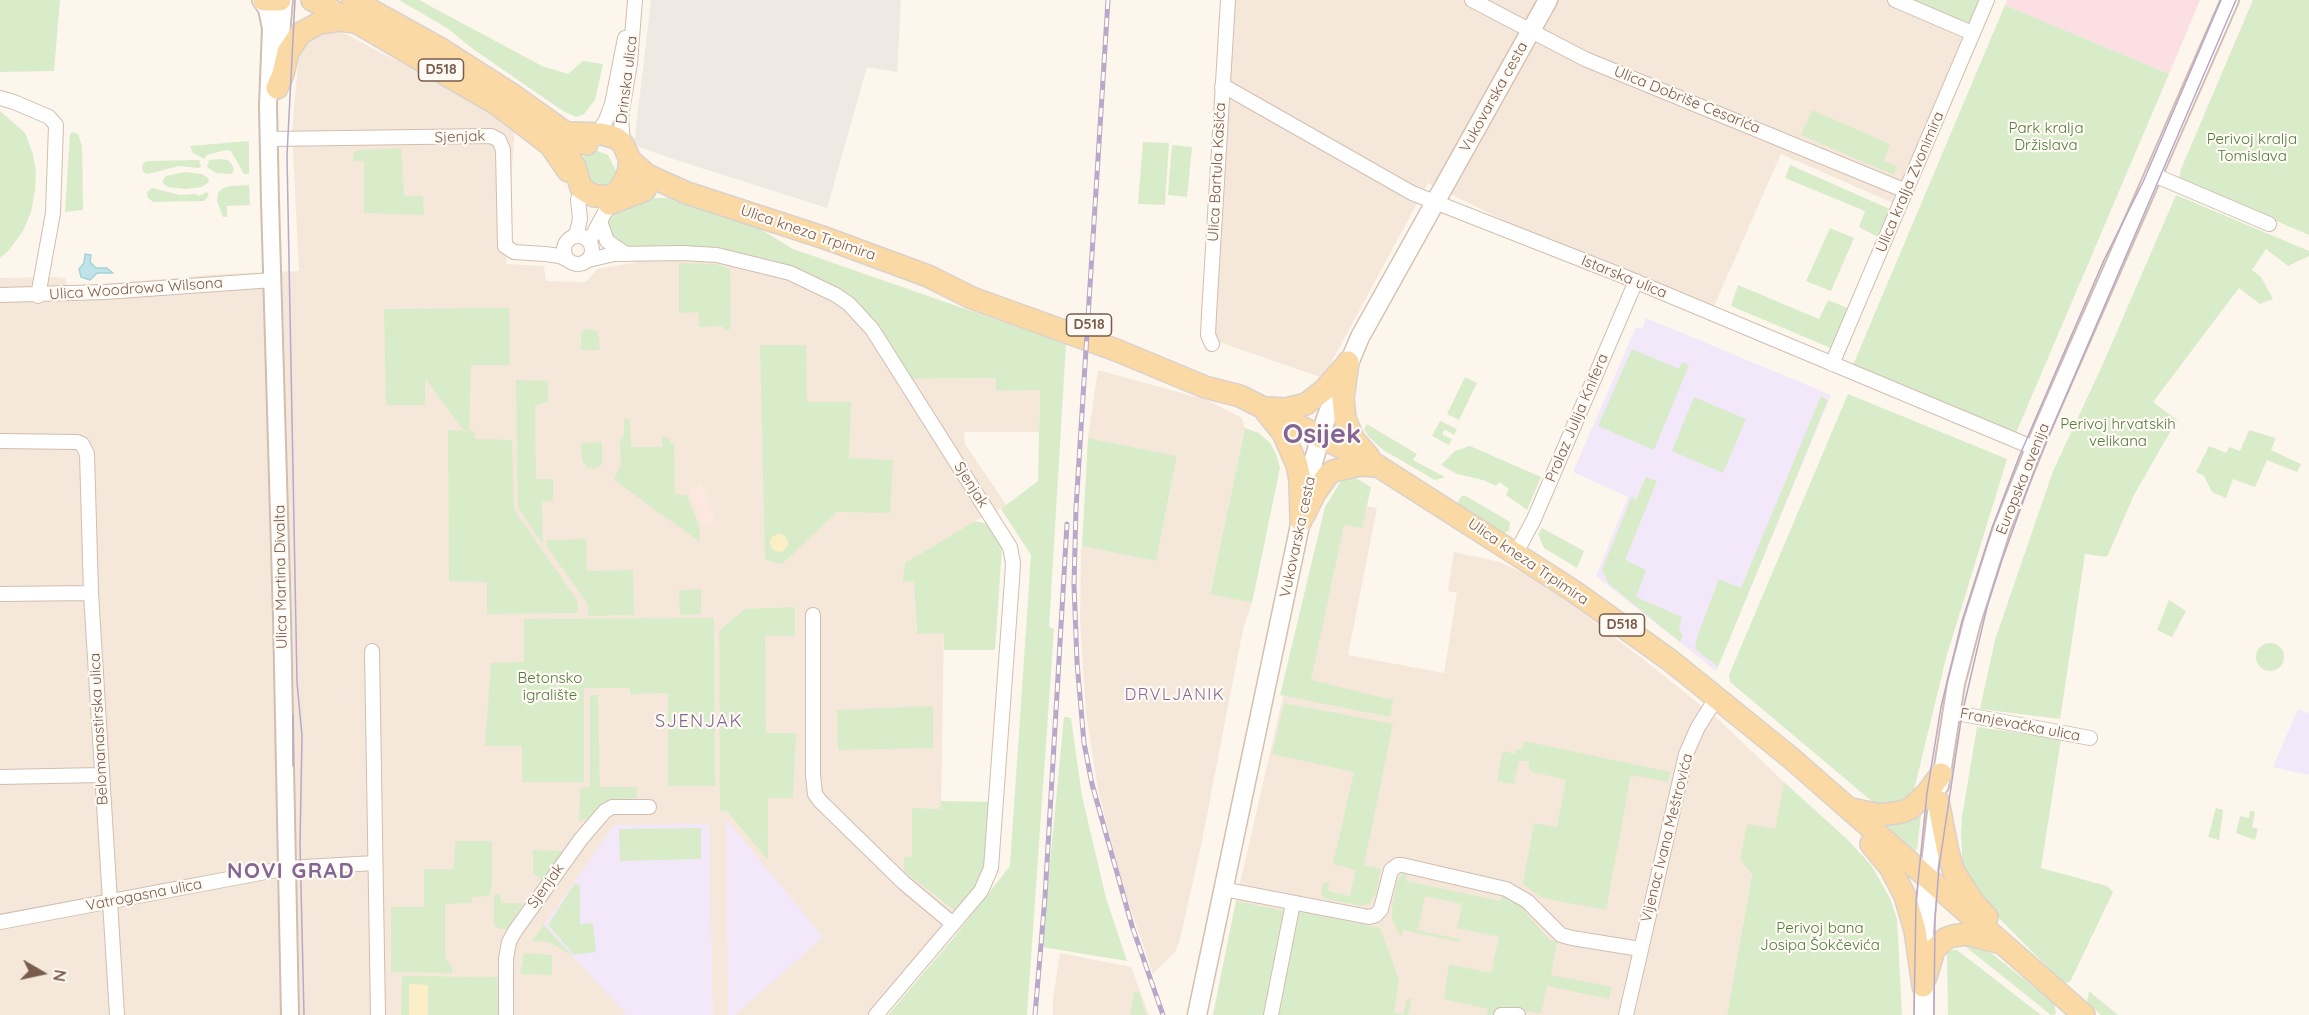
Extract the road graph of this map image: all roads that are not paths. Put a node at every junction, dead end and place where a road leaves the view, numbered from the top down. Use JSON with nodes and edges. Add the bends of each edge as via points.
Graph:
{"nodes":[{"id":1,"x":262,"y":0,"type":"edge"},
{"id":2,"x":280,"y":0,"type":"edge"},
{"id":3,"x":284,"y":0,"type":"edge"},
{"id":4,"x":353,"y":0,"type":"edge"},
{"id":5,"x":377,"y":0,"type":"edge"},
{"id":6,"x":635,"y":0,"type":"edge"},
{"id":7,"x":1228,"y":0,"type":"edge"},
{"id":8,"x":1472,"y":0,"type":"edge"},
{"id":9,"x":1548,"y":0,"type":"edge"},
{"id":10,"x":1895,"y":0,"type":"edge"},
{"id":11,"x":1987,"y":0,"type":"edge"},
{"id":12,"x":2230,"y":0,"type":"edge"},
{"id":13,"x":319,"y":2,"type":"edge"},
{"id":14,"x":633,"y":16,"type":"junction"},
{"id":15,"x":358,"y":24,"type":"junction"},
{"id":16,"x":1530,"y":32,"type":"junction"},
{"id":17,"x":1972,"y":33,"type":"junction"},
{"id":18,"x":418,"y":35,"type":"junction"},
{"id":19,"x":1222,"y":87,"type":"junction"},
{"id":20,"x":278,"y":88,"type":"junction"},
{"id":21,"x":0,"y":98,"type":"edge"},
{"id":22,"x":556,"y":137,"type":"junction"},
{"id":23,"x":270,"y":139,"type":"junction"},
{"id":24,"x":592,"y":141,"type":"junction"},
{"id":25,"x":570,"y":165,"type":"junction"},
{"id":26,"x":2154,"y":175,"type":"junction"},
{"id":27,"x":624,"y":183,"type":"junction"},
{"id":28,"x":1906,"y":191,"type":"junction"},
{"id":29,"x":578,"y":199,"type":"junction"},
{"id":30,"x":1436,"y":202,"type":"junction"},
{"id":31,"x":2269,"y":224,"type":"dead end"},
{"id":32,"x":570,"y":240,"type":"junction"},
{"id":33,"x":590,"y":243,"type":"junction"},
{"id":34,"x":545,"y":254,"type":"junction"},
{"id":35,"x":621,"y":254,"type":"junction"},
{"id":36,"x":568,"y":260,"type":"junction"},
{"id":37,"x":588,"y":260,"type":"junction"},
{"id":38,"x":273,"y":280,"type":"junction"},
{"id":39,"x":1636,"y":281,"type":"junction"},
{"id":40,"x":0,"y":296,"type":"edge"},
{"id":41,"x":38,"y":296,"type":"junction"},
{"id":42,"x":1212,"y":344,"type":"dead end"},
{"id":43,"x":1348,"y":362,"type":"junction"},
{"id":44,"x":1832,"y":364,"type":"junction"},
{"id":45,"x":1262,"y":407,"type":"junction"},
{"id":46,"x":1321,"y":435,"type":"junction"},
{"id":47,"x":0,"y":441,"type":"edge"},
{"id":48,"x":2034,"y":448,"type":"junction"},
{"id":49,"x":1378,"y":466,"type":"junction"},
{"id":50,"x":1301,"y":521,"type":"junction"},
{"id":51,"x":1516,"y":553,"type":"junction"},
{"id":52,"x":91,"y":593,"type":"junction"},
{"id":53,"x":0,"y":594,"type":"edge"},
{"id":54,"x":813,"y":615,"type":"dead end"},
{"id":55,"x":372,"y":651,"type":"dead end"},
{"id":56,"x":1717,"y":698,"type":"junction"},
{"id":57,"x":1951,"y":712,"type":"junction"},
{"id":58,"x":2090,"y":738,"type":"dead end"},
{"id":59,"x":1941,"y":774,"type":"junction"},
{"id":60,"x":101,"y":775,"type":"junction"},
{"id":61,"x":0,"y":777,"type":"edge"},
{"id":62,"x":1938,"y":801,"type":"junction"},
{"id":63,"x":649,"y":807,"type":"dead end"},
{"id":64,"x":1848,"y":808,"type":"junction"},
{"id":65,"x":375,"y":863,"type":"junction"},
{"id":66,"x":287,"y":868,"type":"junction"},
{"id":67,"x":1928,"y":880,"type":"junction"},
{"id":68,"x":1223,"y":890,"type":"junction"},
{"id":69,"x":109,"y":902,"type":"junction"},
{"id":70,"x":1293,"y":903,"type":"junction"},
{"id":71,"x":0,"y":922,"type":"edge"},
{"id":72,"x":953,"y":924,"type":"junction"},
{"id":73,"x":2006,"y":946,"type":"junction"},
{"id":74,"x":1640,"y":949,"type":"junction"},
{"id":75,"x":1923,"y":986,"type":"junction"},
{"id":76,"x":117,"y":1015,"type":"edge"},
{"id":77,"x":290,"y":1015,"type":"edge"},
{"id":78,"x":378,"y":1015,"type":"edge"},
{"id":79,"x":506,"y":1015,"type":"edge"},
{"id":80,"x":876,"y":1015,"type":"edge"},
{"id":81,"x":1197,"y":1015,"type":"edge"},
{"id":82,"x":1271,"y":1015,"type":"edge"},
{"id":83,"x":1501,"y":1015,"type":"edge"},
{"id":84,"x":1518,"y":1015,"type":"edge"},
{"id":85,"x":1626,"y":1015,"type":"edge"},
{"id":86,"x":1924,"y":1015,"type":"edge"},
{"id":87,"x":2084,"y":1015,"type":"edge"}],
"edges":[{"from":1,"to":2,"type":"main road"},
{"from":1,"to":23,"type":"street","name":"Ulica Martina Divalta","via":[[271,28]]},
{"from":3,"to":20,"type":"street","name":"Ulica Martina Divalta"},
{"from":4,"to":18,"type":"main road","number":"D518"},
{"from":5,"to":18,"type":"main road","via":[[408,20]]},
{"from":6,"to":14,"type":"street","name":"Drinska ulica"},
{"from":7,"to":19,"type":"street","name":"Ulica Bartula Kašića"},
{"from":8,"to":16,"type":"street","name":"Ulica Dobriše Cesarića"},
{"from":9,"to":16,"type":"main road","name":"Vukovarska cesta"},
{"from":10,"to":17,"type":"street"},
{"from":11,"to":17,"type":"street","name":"Ulica kralja Zvonimira"},
{"from":12,"to":26,"type":"street","name":"Europska avenija"},
{"from":13,"to":15,"type":"main road","number":"D518"},
{"from":14,"to":24,"type":"street","name":"Drinska ulica","via":[[612,104]]},
{"from":14,"to":27,"type":"street","name":"Drinska ulica","via":[[621,128]]},
{"from":15,"to":20,"type":"main road","via":[[333,21],[307,28],[288,52]]},
{"from":15,"to":22,"type":"main road","number":"D518"},
{"from":16,"to":28,"type":"street","name":"Ulica Dobriše Cesarića","via":[[1585,59]]},
{"from":16,"to":30,"type":"main road","name":"Vukovarska cesta"},
{"from":17,"to":28,"type":"street","name":"Ulica kralja Zvonimira"},
{"from":18,"to":22,"type":"main road","number":"D518","via":[[487,77]]},
{"from":19,"to":30,"type":"street","name":"Istarska ulica","via":[[1412,193]]},
{"from":19,"to":42,"type":"street","name":"Ulica Bartula Kašića","via":[[1208,335]]},
{"from":20,"to":23,"type":"street","name":"Ulica Martina Divalta"},
{"from":21,"to":41,"type":"street","via":[[49,117],[56,125],[53,213]]},
{"from":22,"to":24,"type":"main road","number":"D518"},
{"from":22,"to":25,"type":"main road","number":"D518"},
{"from":23,"to":34,"type":"street","name":"Sjenjak","via":[[491,136],[502,144],[503,150],[505,246],[514,252]]},
{"from":23,"to":38,"type":"street","name":"Ulica Martina Divalta"},
{"from":24,"to":25,"type":"main road"},
{"from":24,"to":27,"type":"main road","number":"D518","via":[[615,150],[624,167]]},
{"from":25,"to":27,"type":"main road","number":"D518","via":[[584,191],[600,197],[612,196]]},
{"from":25,"to":29,"type":"main road","via":[[569,183]]},
{"from":26,"to":31,"type":"street"},
{"from":26,"to":48,"type":"street","name":"Europska avenija"},
{"from":27,"to":29,"type":"main road","number":"D518","via":[[597,206]]},
{"from":27,"to":33,"type":"street"},
{"from":27,"to":35,"type":"street","via":[[608,241]]},
{"from":27,"to":45,"type":"main road","name":"Ulica kneza Trpimira","number":"D518","via":[[687,193],[825,238]]},
{"from":28,"to":44,"type":"street","name":"Ulica kralja Zvonimira"},
{"from":29,"to":32,"type":"street","via":[[580,219]]},
{"from":30,"to":39,"type":"street","name":"Istarska ulica"},
{"from":30,"to":43,"type":"main road","name":"Vukovarska cesta"},
{"from":32,"to":33,"type":"street","via":[[582,237]]},
{"from":32,"to":34,"type":"street"},
{"from":32,"to":36,"type":"street","via":[[564,252]]},
{"from":33,"to":35,"type":"street","name":"Sjenjak"},
{"from":33,"to":37,"type":"street","via":[[592,253]]},
{"from":34,"to":36,"type":"street","name":"Sjenjak"},
{"from":35,"to":37,"type":"street","name":"Sjenjak"},
{"from":35,"to":72,"type":"street","name":"Sjenjak","via":[[682,253],[736,259],[797,276],[849,304],[872,329],[1010,548],[1013,563],[993,862],[986,885]]},
{"from":36,"to":37,"type":"street","via":[[576,264]]},
{"from":38,"to":41,"type":"street","name":"Ulica Woodrowa Wilsona"},
{"from":38,"to":66,"type":"street","name":"Ulica Martina Divalta"},
{"from":39,"to":44,"type":"street","name":"Istarska ulica"},
{"from":39,"to":51,"type":"street","name":"Prolaz Julija Knifera"},
{"from":40,"to":41,"type":"street","name":"Ulica Woodrowa Wilsona"},
{"from":43,"to":45,"type":"main road","via":[[1306,404],[1286,409]]},
{"from":43,"to":46,"type":"main road","name":"Vukovarska cesta"},
{"from":43,"to":49,"type":"main road","via":[[1343,398],[1346,425]]},
{"from":44,"to":48,"type":"street","name":"Istarska ulica"},
{"from":45,"to":46,"type":"main road","name":"Ulica kneza Trpimira","number":"D518"},
{"from":45,"to":50,"type":"main road","via":[[1283,433],[1297,465]]},
{"from":46,"to":49,"type":"main road","name":"Ulica kneza Trpimira","number":"D518"},
{"from":46,"to":50,"type":"main road","name":"Vukovarska cesta"},
{"from":47,"to":52,"type":"street","name":"Belomanastirska ulica","via":[[82,444],[87,454]]},
{"from":48,"to":57,"type":"street","name":"Europska avenija","via":[[1986,575]]},
{"from":49,"to":50,"type":"main road","via":[[1360,465],[1327,476]]},
{"from":49,"to":51,"type":"main road","name":"Ulica kneza Trpimira","number":"D518"},
{"from":50,"to":68,"type":"main road","name":"Vukovarska cesta"},
{"from":51,"to":56,"type":"main road","name":"Ulica kneza Trpimira","number":"D518","via":[[1611,617]]},
{"from":52,"to":53,"type":"street"},
{"from":52,"to":60,"type":"street","name":"Belomanastirska ulica"},
{"from":54,"to":72,"type":"street","via":[[815,794],[904,883]]},
{"from":55,"to":65,"type":"street"},
{"from":56,"to":64,"type":"main road","name":"Ulica kneza Trpimira","number":"D518"},
{"from":56,"to":74,"type":"street","name":"Vijenac Ivana Meštrovića","via":[[1686,754]]},
{"from":57,"to":58,"type":"street","name":"Franjevačka ulica"},
{"from":57,"to":59,"type":"street","name":"Europska avenija"},
{"from":59,"to":62,"type":"street","name":"Europska avenija"},
{"from":59,"to":64,"type":"main road","via":[[1927,793],[1902,812],[1871,814]]},
{"from":60,"to":61,"type":"street"},
{"from":60,"to":69,"type":"street","name":"Belomanastirska ulica"},
{"from":62,"to":67,"type":"street","name":"Europska avenija"},
{"from":62,"to":73,"type":"main road","via":[[1954,872]]},
{"from":63,"to":79,"type":"street","name":"Sjenjak","via":[[612,807],[605,811],[515,931],[506,959]]},
{"from":64,"to":67,"type":"main road","name":"Ulica kneza Trpimira","number":"D518"},
{"from":64,"to":75,"type":"main road","via":[[1890,867],[1905,896],[1915,930]]},
{"from":65,"to":66,"type":"street"},
{"from":65,"to":78,"type":"street"},
{"from":66,"to":69,"type":"street","name":"Vatrogasna ulica"},
{"from":66,"to":77,"type":"street","name":"Ulica Martina Divalta"},
{"from":67,"to":73,"type":"main road","number":"D518"},
{"from":67,"to":75,"type":"main road"},
{"from":68,"to":70,"type":"street"},
{"from":68,"to":81,"type":"main road","name":"Vukovarska cesta"},
{"from":69,"to":71,"type":"street","name":"Vatrogasna ulica"},
{"from":69,"to":76,"type":"street","name":"Belomanastirska ulica"},
{"from":70,"to":74,"type":"street","via":[[1373,916],[1381,909],[1391,870],[1402,865],[1506,889],[1527,901],[1561,934]]},
{"from":70,"to":82,"type":"street"},
{"from":72,"to":80,"type":"street","name":"Sjenjak"},
{"from":73,"to":75,"type":"main road","via":[[1967,934],[1945,939],[1934,950]]},
{"from":73,"to":87,"type":"main road","number":"D518"},
{"from":74,"to":85,"type":"street","name":"Vijenac Ivana Meštrovića"},
{"from":75,"to":86,"type":"main road"},
{"from":83,"to":84,"type":"street"}]}
